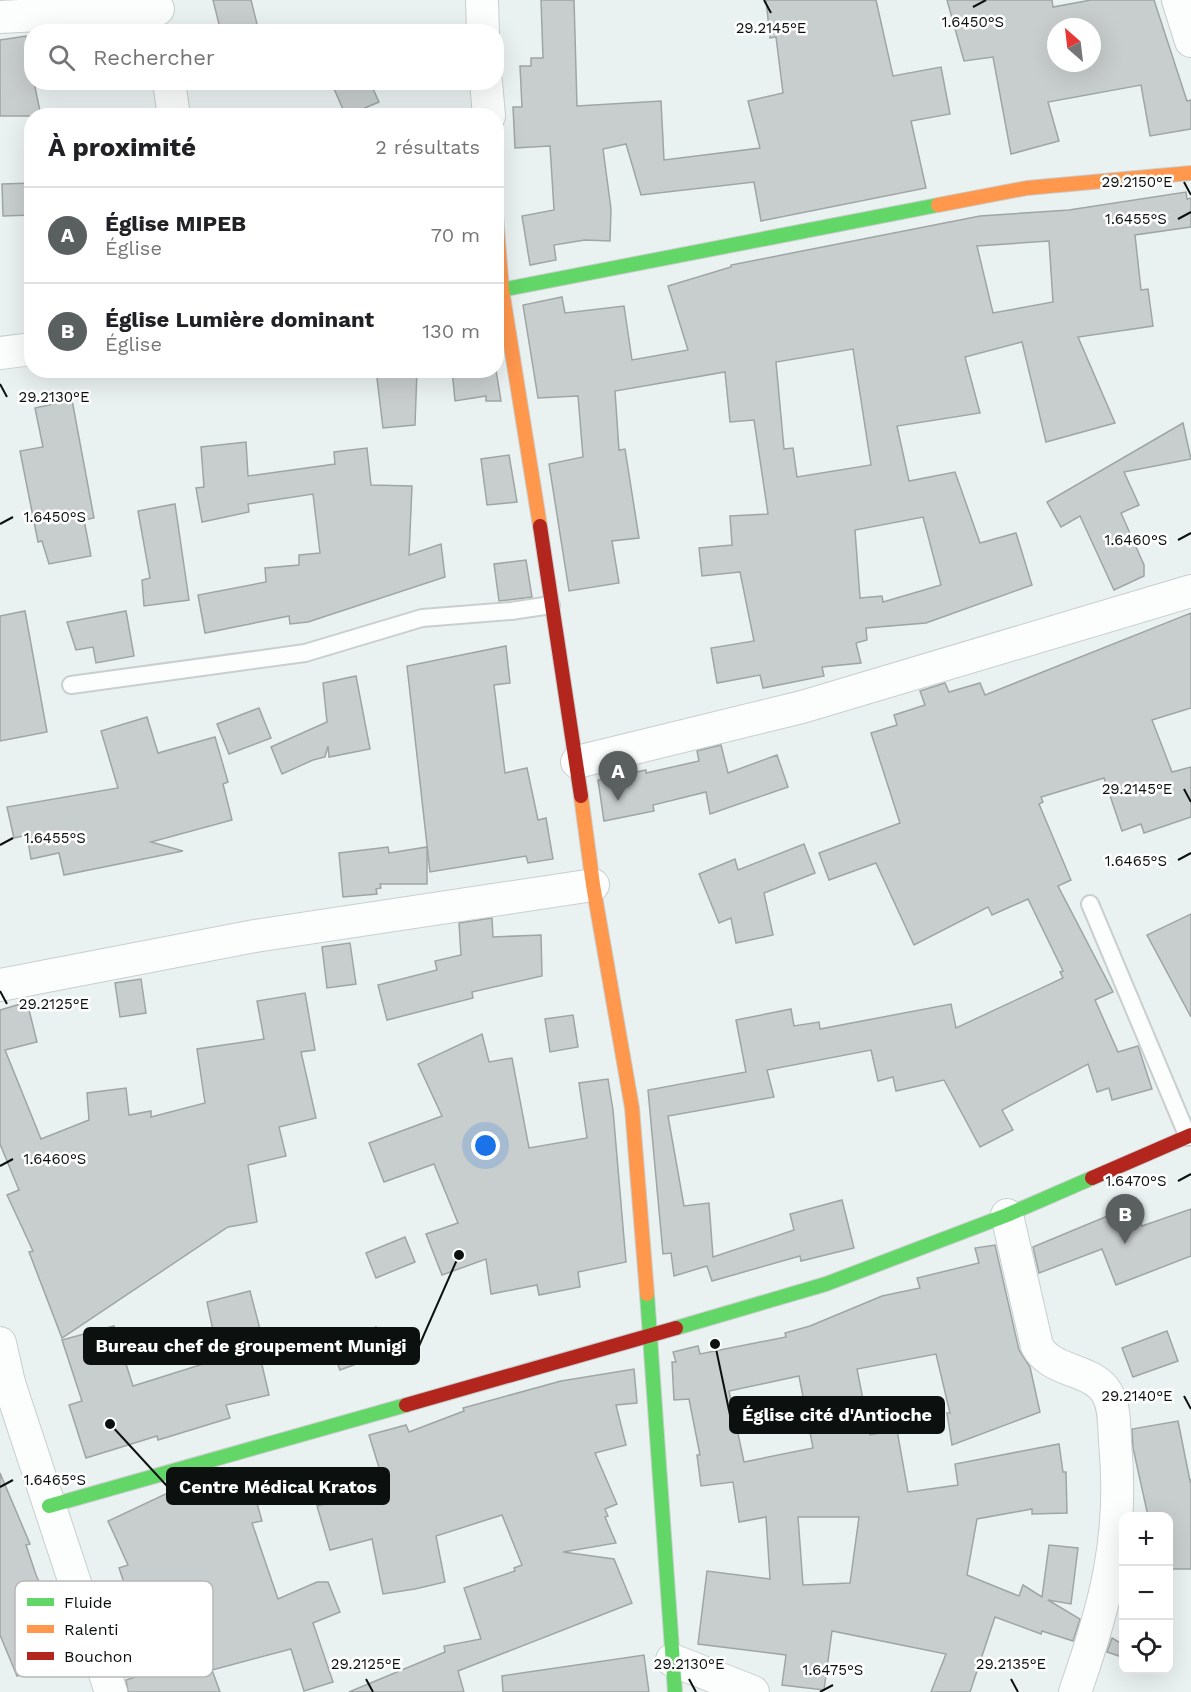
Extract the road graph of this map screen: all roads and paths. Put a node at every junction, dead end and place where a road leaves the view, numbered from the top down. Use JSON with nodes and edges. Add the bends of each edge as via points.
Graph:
{"nodes":[{"id":1,"x":482,"y":0,"type":"edge"},
{"id":2,"x":1178,"y":0,"type":"edge"},
{"id":3,"x":159,"y":13,"type":"edge"},
{"id":4,"x":0,"y":17,"type":"edge"},
{"id":5,"x":483,"y":24,"type":"edge"},
{"id":6,"x":1191,"y":41,"type":"edge"},
{"id":7,"x":170,"y":90,"type":"edge"},
{"id":8,"x":487,"y":90,"type":"edge"},
{"id":9,"x":173,"y":108,"type":"edge"},
{"id":10,"x":488,"y":108,"type":"edge"},
{"id":11,"x":1191,"y":173,"type":"edge"},
{"id":12,"x":504,"y":289,"type":"edge"},
{"id":13,"x":504,"y":320,"type":"edge"},
{"id":14,"x":24,"y":350,"type":"edge"},
{"id":15,"x":0,"y":353,"type":"edge"},
{"id":16,"x":1191,"y":591,"type":"edge"},
{"id":17,"x":551,"y":605,"type":"junction"},
{"id":18,"x":71,"y":686,"type":"dead end"},
{"id":19,"x":577,"y":762,"type":"junction"},
{"id":20,"x":593,"y":885,"type":"junction"},
{"id":21,"x":1090,"y":904,"type":"dead end"},
{"id":22,"x":0,"y":985,"type":"edge"},
{"id":23,"x":1190,"y":1136,"type":"edge"},
{"id":24,"x":1007,"y":1215,"type":"junction"},
{"id":25,"x":651,"y":1336,"type":"junction"},
{"id":26,"x":0,"y":1343,"type":"edge"},
{"id":27,"x":4,"y":1385,"type":"edge"},
{"id":28,"x":50,"y":1506,"type":"junction"},
{"id":29,"x":75,"y":1581,"type":"edge"},
{"id":30,"x":672,"y":1660,"type":"junction"},
{"id":31,"x":106,"y":1677,"type":"edge"},
{"id":32,"x":111,"y":1692,"type":"edge"},
{"id":33,"x":675,"y":1692,"type":"edge"},
{"id":34,"x":753,"y":1692,"type":"edge"},
{"id":35,"x":1076,"y":1692,"type":"edge"}],
"edges":[{"from":1,"to":5,"type":"street"},
{"from":2,"to":6,"type":"street"},
{"from":3,"to":4,"type":"street"},
{"from":7,"to":9,"type":"street"},
{"from":8,"to":10,"type":"street"},
{"from":11,"to":12,"type":"street","via":[[1026,188]]},
{"from":13,"to":17,"type":"street"},
{"from":14,"to":15,"type":"street"},
{"from":16,"to":19,"type":"street","via":[[802,707]]},
{"from":17,"to":18,"type":"lane","via":[[422,618],[304,653]]},
{"from":17,"to":19,"type":"street"},
{"from":19,"to":20,"type":"street"},
{"from":20,"to":22,"type":"street","via":[[255,936]]},
{"from":20,"to":25,"type":"street","via":[[632,1108]]},
{"from":21,"to":23,"type":"lane"},
{"from":23,"to":24,"type":"street"},
{"from":24,"to":25,"type":"street","via":[[826,1284]]},
{"from":24,"to":35,"type":"street","via":[[1037,1346],[1051,1362],[1099,1383],[1112,1403],[1119,1480],[1117,1535],[1100,1622]]},
{"from":25,"to":28,"type":"street"},
{"from":25,"to":30,"type":"street"},
{"from":26,"to":27,"type":"street"},
{"from":27,"to":28,"type":"street"},
{"from":28,"to":29,"type":"street"},
{"from":30,"to":33,"type":"street"},
{"from":30,"to":34,"type":"street"},
{"from":31,"to":32,"type":"street"}]}
